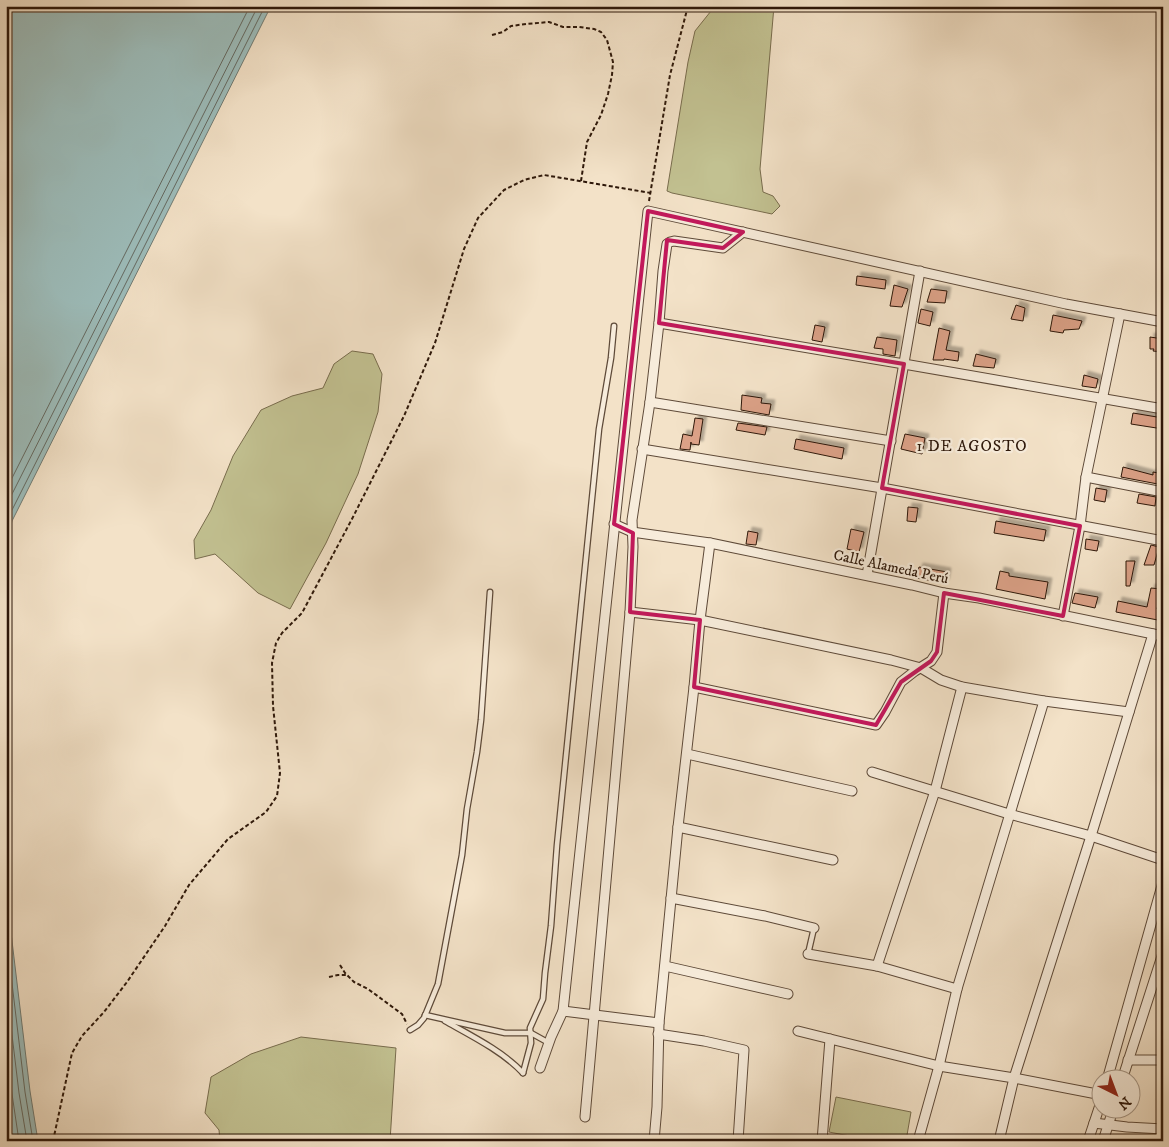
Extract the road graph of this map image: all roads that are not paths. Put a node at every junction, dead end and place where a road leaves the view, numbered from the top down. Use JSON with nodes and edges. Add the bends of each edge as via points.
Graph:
{"nodes":[{"id":1,"x":742,"y":232,"type":"junction"},
{"id":2,"x":920,"y":271,"type":"junction"},
{"id":3,"x":1120,"y":314,"type":"junction"},
{"id":4,"x":1163,"y":322,"type":"edge"},
{"id":5,"x":659,"y":323,"type":"junction"},
{"id":6,"x":614,"y":326,"type":"dead end"},
{"id":7,"x":904,"y":364,"type":"junction"},
{"id":8,"x":1102,"y":398,"type":"junction"},
{"id":9,"x":650,"y":402,"type":"junction"},
{"id":10,"x":1163,"y":409,"type":"edge"},
{"id":11,"x":891,"y":441,"type":"junction"},
{"id":12,"x":642,"y":449,"type":"junction"},
{"id":13,"x":1086,"y":477,"type":"junction"},
{"id":14,"x":882,"y":488,"type":"junction"},
{"id":15,"x":1163,"y":492,"type":"edge"},
{"id":16,"x":614,"y":524,"type":"junction"},
{"id":17,"x":1080,"y":526,"type":"junction"},
{"id":18,"x":632,"y":532,"type":"junction"},
{"id":19,"x":1163,"y":541,"type":"edge"},
{"id":20,"x":710,"y":543,"type":"junction"},
{"id":21,"x":867,"y":575,"type":"junction"},
{"id":22,"x":490,"y":592,"type":"dead end"},
{"id":23,"x":944,"y":593,"type":"junction"},
{"id":24,"x":630,"y":612,"type":"junction"},
{"id":25,"x":1063,"y":616,"type":"junction"},
{"id":26,"x":700,"y":620,"type":"junction"},
{"id":27,"x":1153,"y":634,"type":"junction"},
{"id":28,"x":1163,"y":636,"type":"edge"},
{"id":29,"x":922,"y":668,"type":"junction"},
{"id":30,"x":694,"y":687,"type":"junction"},
{"id":31,"x":962,"y":688,"type":"junction"},
{"id":32,"x":1044,"y":700,"type":"junction"},
{"id":33,"x":1129,"y":712,"type":"junction"},
{"id":34,"x":687,"y":754,"type":"junction"},
{"id":35,"x":872,"y":772,"type":"dead end"},
{"id":36,"x":852,"y":791,"type":"dead end"},
{"id":37,"x":935,"y":791,"type":"junction"},
{"id":38,"x":1009,"y":814,"type":"junction"},
{"id":39,"x":678,"y":827,"type":"junction"},
{"id":40,"x":1091,"y":836,"type":"junction"},
{"id":41,"x":833,"y":860,"type":"dead end"},
{"id":42,"x":1163,"y":860,"type":"edge"},
{"id":43,"x":1163,"y":882,"type":"edge"},
{"id":44,"x":671,"y":898,"type":"junction"},
{"id":45,"x":814,"y":928,"type":"joint"},
{"id":46,"x":1163,"y":953,"type":"edge"},
{"id":47,"x":808,"y":954,"type":"joint"},
{"id":48,"x":665,"y":966,"type":"junction"},
{"id":49,"x":876,"y":966,"type":"junction"},
{"id":50,"x":957,"y":989,"type":"junction"},
{"id":51,"x":788,"y":994,"type":"dead end"},
{"id":52,"x":563,"y":1012,"type":"junction"},
{"id":53,"x":426,"y":1015,"type":"junction"},
{"id":54,"x":593,"y":1016,"type":"junction"},
{"id":55,"x":441,"y":1019,"type":"junction"},
{"id":56,"x":659,"y":1023,"type":"junction"},
{"id":57,"x":410,"y":1030,"type":"road end"},
{"id":58,"x":798,"y":1031,"type":"dead end"},
{"id":59,"x":531,"y":1033,"type":"junction"},
{"id":60,"x":658,"y":1034,"type":"junction"},
{"id":61,"x":830,"y":1039,"type":"junction"},
{"id":62,"x":549,"y":1043,"type":"junction"},
{"id":63,"x":1128,"y":1060,"type":"junction"},
{"id":64,"x":1163,"y":1060,"type":"edge"},
{"id":65,"x":939,"y":1066,"type":"junction"},
{"id":66,"x":540,"y":1068,"type":"dead end"},
{"id":67,"x":1110,"y":1070,"type":"edge"},
{"id":68,"x":1125,"y":1070,"type":"edge"},
{"id":69,"x":1014,"y":1078,"type":"junction"},
{"id":70,"x":1092,"y":1095,"type":"edge"},
{"id":71,"x":585,"y":1117,"type":"dead end"},
{"id":72,"x":1095,"y":1120,"type":"edge"},
{"id":73,"x":1110,"y":1120,"type":"edge"},
{"id":74,"x":1094,"y":1123,"type":"junction"},
{"id":75,"x":1108,"y":1125,"type":"junction"},
{"id":76,"x":1163,"y":1129,"type":"edge"},
{"id":77,"x":654,"y":1141,"type":"edge"},
{"id":78,"x":738,"y":1141,"type":"edge"},
{"id":79,"x":822,"y":1141,"type":"edge"},
{"id":80,"x":918,"y":1141,"type":"edge"},
{"id":81,"x":999,"y":1141,"type":"edge"},
{"id":82,"x":1088,"y":1141,"type":"edge"},
{"id":83,"x":1103,"y":1141,"type":"edge"}],
"edges":[{"from":1,"to":2,"type":"street"},
{"from":1,"to":5,"type":"street","via":[[723,248],[674,241],[667,244]]},
{"from":1,"to":16,"type":"street","via":[[648,211]]},
{"from":2,"to":3,"type":"street"},
{"from":2,"to":7,"type":"street"},
{"from":3,"to":4,"type":"street"},
{"from":3,"to":8,"type":"street"},
{"from":5,"to":7,"type":"street"},
{"from":5,"to":9,"type":"street"},
{"from":6,"to":59,"type":"lane","via":[[599,429],[557,845],[552,926],[543,999],[531,1023]]},
{"from":7,"to":8,"type":"street"},
{"from":7,"to":11,"type":"street"},
{"from":8,"to":10,"type":"street"},
{"from":8,"to":13,"type":"street"},
{"from":9,"to":11,"type":"street"},
{"from":9,"to":12,"type":"street"},
{"from":11,"to":14,"type":"street"},
{"from":12,"to":14,"type":"street"},
{"from":12,"to":18,"type":"street"},
{"from":13,"to":15,"type":"street"},
{"from":13,"to":17,"type":"street"},
{"from":14,"to":17,"type":"street"},
{"from":14,"to":21,"type":"street"},
{"from":16,"to":18,"type":"street","name":"Calle Alameda Perú"},
{"from":16,"to":52,"type":"street"},
{"from":17,"to":19,"type":"street"},
{"from":17,"to":25,"type":"street"},
{"from":18,"to":20,"type":"street","name":"Calle Alameda Perú"},
{"from":18,"to":24,"type":"street"},
{"from":20,"to":21,"type":"street","name":"Calle Alameda Perú"},
{"from":20,"to":26,"type":"street"},
{"from":21,"to":23,"type":"street","name":"Calle Alameda Perú"},
{"from":22,"to":53,"type":"lane","via":[[478,752],[439,977]]},
{"from":23,"to":25,"type":"street","name":"Calle Alameda Perú"},
{"from":23,"to":29,"type":"street","via":[[937,652]]},
{"from":24,"to":26,"type":"street"},
{"from":24,"to":54,"type":"street"},
{"from":25,"to":27,"type":"street","name":"Calle Alameda Perú"},
{"from":26,"to":29,"type":"street"},
{"from":26,"to":30,"type":"street"},
{"from":27,"to":28,"type":"street","name":"Calle Alameda Perú"},
{"from":27,"to":33,"type":"street"},
{"from":29,"to":30,"type":"street","via":[[902,682],[876,725]]},
{"from":29,"to":31,"type":"street"},
{"from":30,"to":34,"type":"street"},
{"from":31,"to":32,"type":"street"},
{"from":31,"to":37,"type":"street"},
{"from":32,"to":33,"type":"street"},
{"from":32,"to":38,"type":"street"},
{"from":33,"to":40,"type":"street"},
{"from":34,"to":36,"type":"street"},
{"from":34,"to":39,"type":"street"},
{"from":35,"to":37,"type":"street"},
{"from":37,"to":38,"type":"street"},
{"from":37,"to":49,"type":"street"},
{"from":38,"to":40,"type":"street"},
{"from":38,"to":50,"type":"street"},
{"from":39,"to":41,"type":"street"},
{"from":39,"to":44,"type":"street"},
{"from":40,"to":42,"type":"street"},
{"from":40,"to":69,"type":"street"},
{"from":43,"to":67,"type":"street"},
{"from":44,"to":45,"type":"street"},
{"from":44,"to":48,"type":"street"},
{"from":45,"to":47,"type":"lane"},
{"from":46,"to":63,"type":"street"},
{"from":47,"to":49,"type":"street"},
{"from":48,"to":51,"type":"street"},
{"from":48,"to":56,"type":"street"},
{"from":49,"to":50,"type":"street"},
{"from":50,"to":65,"type":"street"},
{"from":52,"to":54,"type":"street"},
{"from":52,"to":62,"type":"street"},
{"from":53,"to":55,"type":"lane"},
{"from":53,"to":57,"type":"lane"},
{"from":54,"to":56,"type":"street"},
{"from":54,"to":71,"type":"street"},
{"from":55,"to":59,"type":"lane","via":[[505,1033]]},
{"from":55,"to":59,"type":"lane","via":[[510,1060],[523,1073]]},
{"from":56,"to":60,"type":"street"},
{"from":58,"to":61,"type":"street"},
{"from":59,"to":62,"type":"lane"},
{"from":60,"to":77,"type":"street"},
{"from":60,"to":78,"type":"street","via":[[744,1050]]},
{"from":61,"to":65,"type":"street"},
{"from":61,"to":79,"type":"street"},
{"from":62,"to":66,"type":"street"},
{"from":63,"to":64,"type":"street"},
{"from":63,"to":68,"type":"street"},
{"from":65,"to":69,"type":"street"},
{"from":65,"to":80,"type":"street"},
{"from":69,"to":70,"type":"street"},
{"from":69,"to":81,"type":"street"},
{"from":72,"to":74,"type":"street"},
{"from":73,"to":75,"type":"street"},
{"from":74,"to":75,"type":"street"},
{"from":74,"to":82,"type":"street"},
{"from":75,"to":76,"type":"street"},
{"from":75,"to":83,"type":"street"}]}
